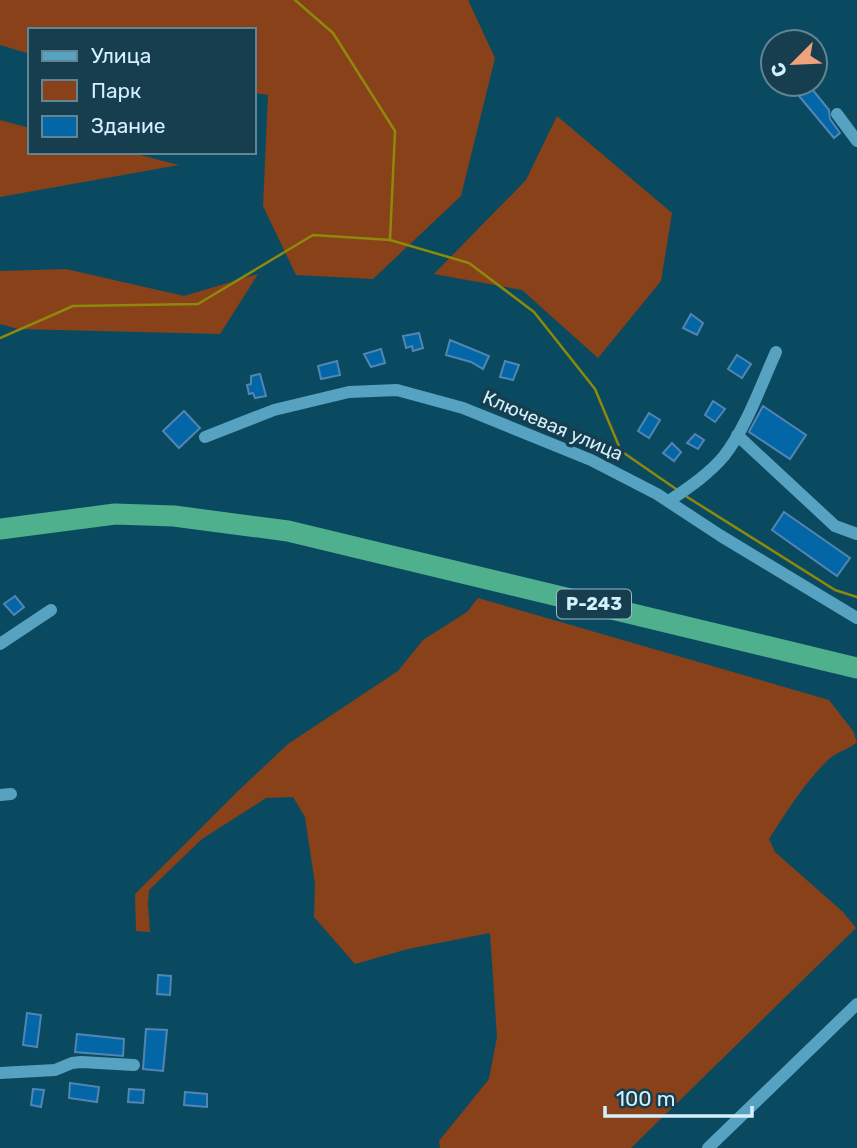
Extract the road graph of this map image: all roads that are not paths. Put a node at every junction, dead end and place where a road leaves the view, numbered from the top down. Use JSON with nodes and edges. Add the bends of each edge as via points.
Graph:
{"nodes":[{"id":1,"x":837,"y":114,"type":"dead end"},
{"id":2,"x":857,"y":141,"type":"edge"},
{"id":3,"x":776,"y":352,"type":"dead end"},
{"id":4,"x":737,"y":435,"type":"junction"},
{"id":5,"x":205,"y":437,"type":"dead end"},
{"id":6,"x":669,"y":501,"type":"junction"},
{"id":7,"x":0,"y":528,"type":"edge"},
{"id":8,"x":857,"y":534,"type":"edge"},
{"id":9,"x":51,"y":610,"type":"dead end"},
{"id":10,"x":857,"y":618,"type":"edge"},
{"id":11,"x":0,"y":644,"type":"edge"},
{"id":12,"x":857,"y":668,"type":"edge"},
{"id":13,"x":857,"y":1004,"type":"edge"},
{"id":14,"x":134,"y":1065,"type":"dead end"},
{"id":15,"x":0,"y":1073,"type":"edge"},
{"id":16,"x":708,"y":1148,"type":"edge"}],
"edges":[{"from":1,"to":2,"type":"street"},
{"from":3,"to":4,"type":"street"},
{"from":4,"to":6,"type":"street","via":[[724,456]]},
{"from":4,"to":8,"type":"street","via":[[835,526]]},
{"from":5,"to":6,"type":"street","name":"Ключевая улица","via":[[286,407],[349,392],[397,390],[527,432]]},
{"from":6,"to":10,"type":"street","name":"Ключевая улица"},
{"from":7,"to":12,"type":"highway","number":"Р-243","via":[[115,514],[276,529]]},
{"from":9,"to":11,"type":"street"},
{"from":13,"to":16,"type":"street"},
{"from":14,"to":15,"type":"street","via":[[81,1062],[55,1070]]}]}
